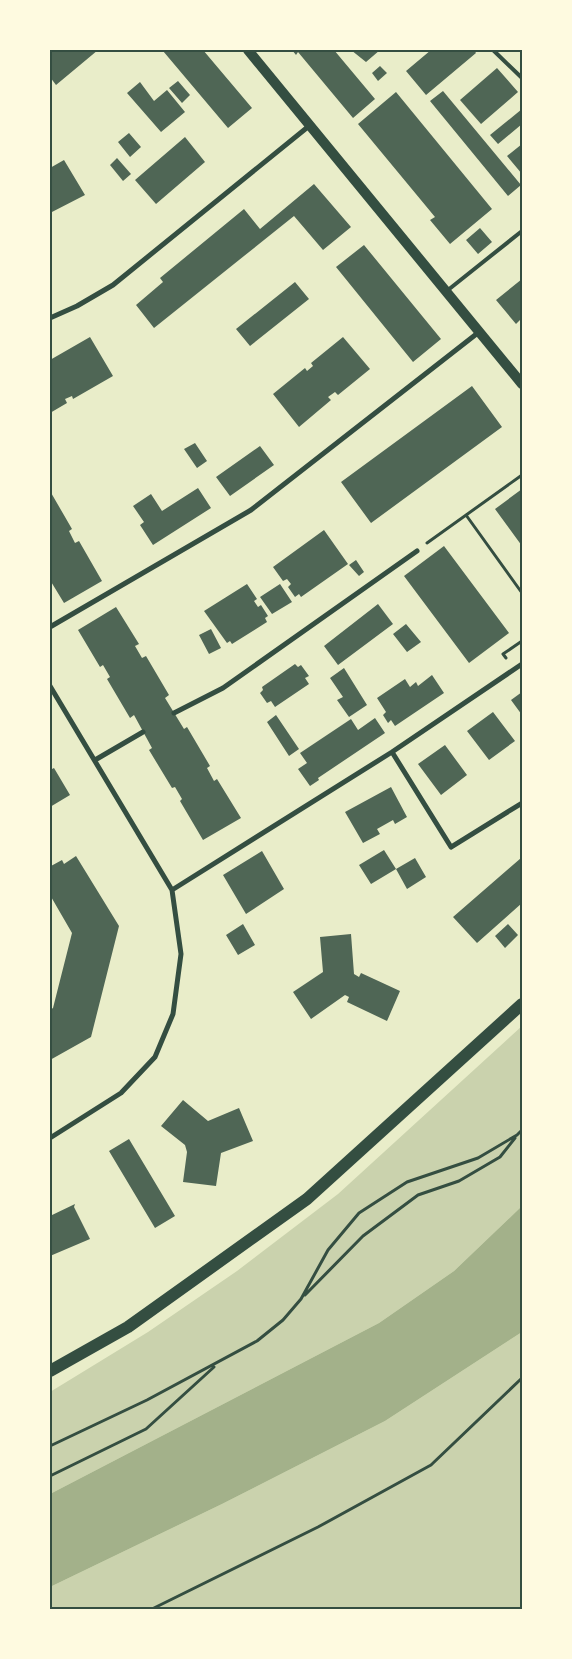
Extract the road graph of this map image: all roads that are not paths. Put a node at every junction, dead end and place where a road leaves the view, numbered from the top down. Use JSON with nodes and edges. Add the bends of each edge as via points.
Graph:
{"nodes":[{"id":1,"x":248,"y":50,"type":"edge"},
{"id":2,"x":493,"y":50,"type":"edge"},
{"id":3,"x":522,"y":78,"type":"edge"},
{"id":4,"x":309,"y":126,"type":"junction"},
{"id":5,"x":522,"y":232,"type":"edge"},
{"id":6,"x":446,"y":292,"type":"junction"},
{"id":7,"x":50,"y":318,"type":"edge"},
{"id":8,"x":479,"y":332,"type":"junction"},
{"id":9,"x":522,"y":384,"type":"edge"},
{"id":10,"x":416,"y":551,"type":"road end"},
{"id":11,"x":50,"y":627,"type":"edge"},
{"id":12,"x":522,"y":664,"type":"edge"},
{"id":13,"x":50,"y":686,"type":"edge"},
{"id":14,"x":174,"y":713,"type":"dead end"},
{"id":15,"x":143,"y":732,"type":"dead end"},
{"id":16,"x":392,"y":752,"type":"junction"},
{"id":17,"x":95,"y":760,"type":"junction"},
{"id":18,"x":522,"y":803,"type":"edge"},
{"id":19,"x":172,"y":890,"type":"junction"},
{"id":20,"x":522,"y":1004,"type":"edge"},
{"id":21,"x":50,"y":1138,"type":"edge"},
{"id":22,"x":50,"y":1372,"type":"edge"}],
"edges":[{"from":1,"to":4,"type":"main road"},
{"from":2,"to":3,"type":"lane"},
{"from":4,"to":6,"type":"main road"},
{"from":4,"to":7,"type":"street","via":[[113,284]]},
{"from":5,"to":6,"type":"lane"},
{"from":6,"to":8,"type":"main road"},
{"from":8,"to":9,"type":"main road"},
{"from":8,"to":11,"type":"street","via":[[251,510]]},
{"from":10,"to":14,"type":"street","via":[[223,688]]},
{"from":12,"to":16,"type":"street"},
{"from":13,"to":17,"type":"street"},
{"from":15,"to":17,"type":"street"},
{"from":16,"to":18,"type":"street","via":[[451,847]]},
{"from":16,"to":19,"type":"street"},
{"from":17,"to":19,"type":"street"},
{"from":19,"to":21,"type":"street","via":[[181,954],[173,1014],[156,1056],[121,1093]]},
{"from":20,"to":22,"type":"main road","via":[[307,1199],[128,1327]]}]}
